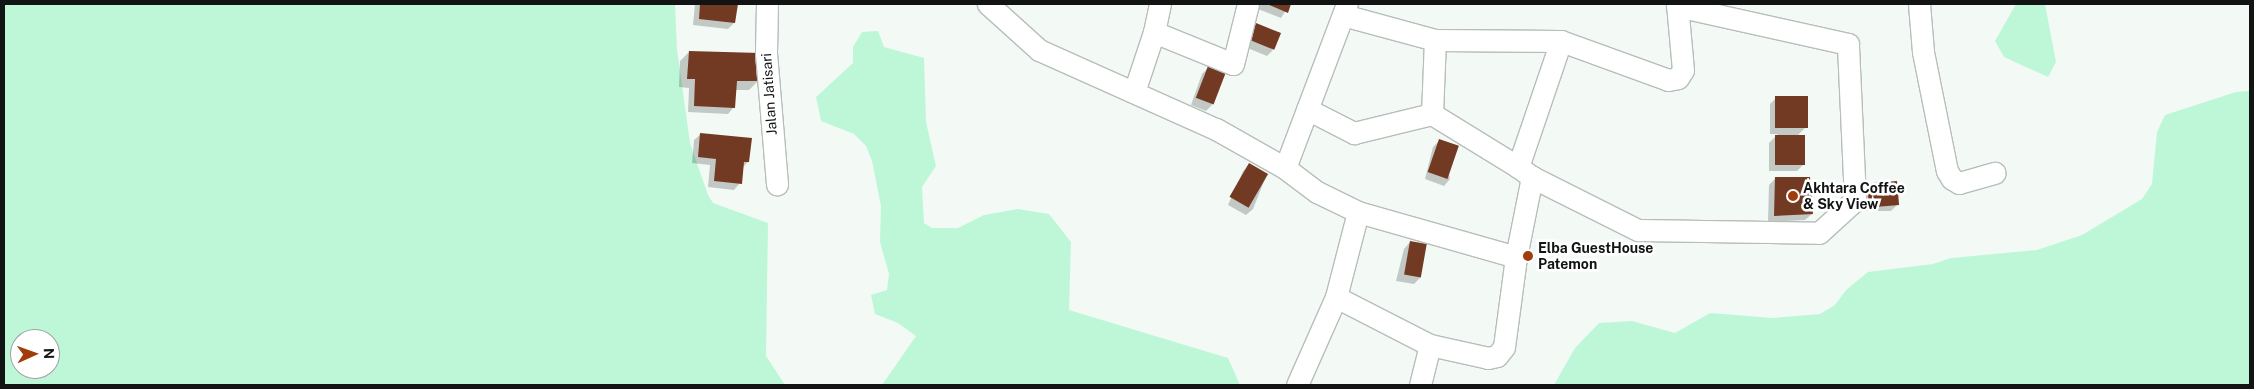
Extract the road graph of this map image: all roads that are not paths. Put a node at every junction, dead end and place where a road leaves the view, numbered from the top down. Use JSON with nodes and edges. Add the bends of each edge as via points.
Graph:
{"nodes":[{"id":1,"x":767,"y":4,"type":"edge"},
{"id":2,"x":988,"y":4,"type":"edge"},
{"id":3,"x":1160,"y":4,"type":"edge"},
{"id":4,"x":1248,"y":4,"type":"edge"},
{"id":5,"x":1919,"y":4,"type":"edge"},
{"id":6,"x":1677,"y":5,"type":"edge"},
{"id":7,"x":1345,"y":10,"type":"edge"},
{"id":8,"x":1154,"y":32,"type":"junction"},
{"id":9,"x":1435,"y":40,"type":"junction"},
{"id":10,"x":1561,"y":41,"type":"junction"},
{"id":11,"x":1134,"y":92,"type":"junction"},
{"id":12,"x":1307,"y":109,"type":"junction"},
{"id":13,"x":1432,"y":114,"type":"junction"},
{"id":14,"x":1285,"y":168,"type":"junction"},
{"id":15,"x":1525,"y":172,"type":"junction"},
{"id":16,"x":1995,"y":173,"type":"dead end"},
{"id":17,"x":777,"y":185,"type":"dead end"},
{"id":18,"x":1358,"y":212,"type":"junction"},
{"id":19,"x":1516,"y":257,"type":"junction"},
{"id":20,"x":1336,"y":297,"type":"junction"},
{"id":21,"x":1430,"y":345,"type":"junction"},
{"id":22,"x":1297,"y":385,"type":"edge"},
{"id":23,"x":1420,"y":385,"type":"edge"}],
"edges":[{"from":1,"to":17,"type":"street","name":"Jalan Jatisari","via":[[766,53]]},
{"from":2,"to":11,"type":"street","via":[[1039,50]]},
{"from":3,"to":8,"type":"street"},
{"from":4,"to":8,"type":"street","via":[[1233,64]]},
{"from":5,"to":16,"type":"street","via":[[1923,52],[1952,179],[1959,183]]},
{"from":6,"to":10,"type":"street","via":[[1683,70],[1678,78],[1668,80]]},
{"from":6,"to":15,"type":"street","via":[[1848,44],[1855,200],[1819,234],[1796,230],[1638,230]]},
{"from":7,"to":9,"type":"street"},
{"from":7,"to":12,"type":"street"},
{"from":8,"to":11,"type":"street"},
{"from":9,"to":10,"type":"street"},
{"from":9,"to":13,"type":"street"},
{"from":10,"to":15,"type":"street"},
{"from":11,"to":14,"type":"street","via":[[1216,129]]},
{"from":12,"to":13,"type":"street","via":[[1354,133]]},
{"from":12,"to":14,"type":"street"},
{"from":13,"to":15,"type":"street"},
{"from":14,"to":18,"type":"street","via":[[1317,192]]},
{"from":15,"to":19,"type":"street"},
{"from":18,"to":19,"type":"street"},
{"from":18,"to":20,"type":"street"},
{"from":19,"to":21,"type":"street","via":[[1504,347],[1497,356],[1488,358]]},
{"from":20,"to":21,"type":"street"},
{"from":20,"to":22,"type":"street"},
{"from":21,"to":23,"type":"street"}]}
